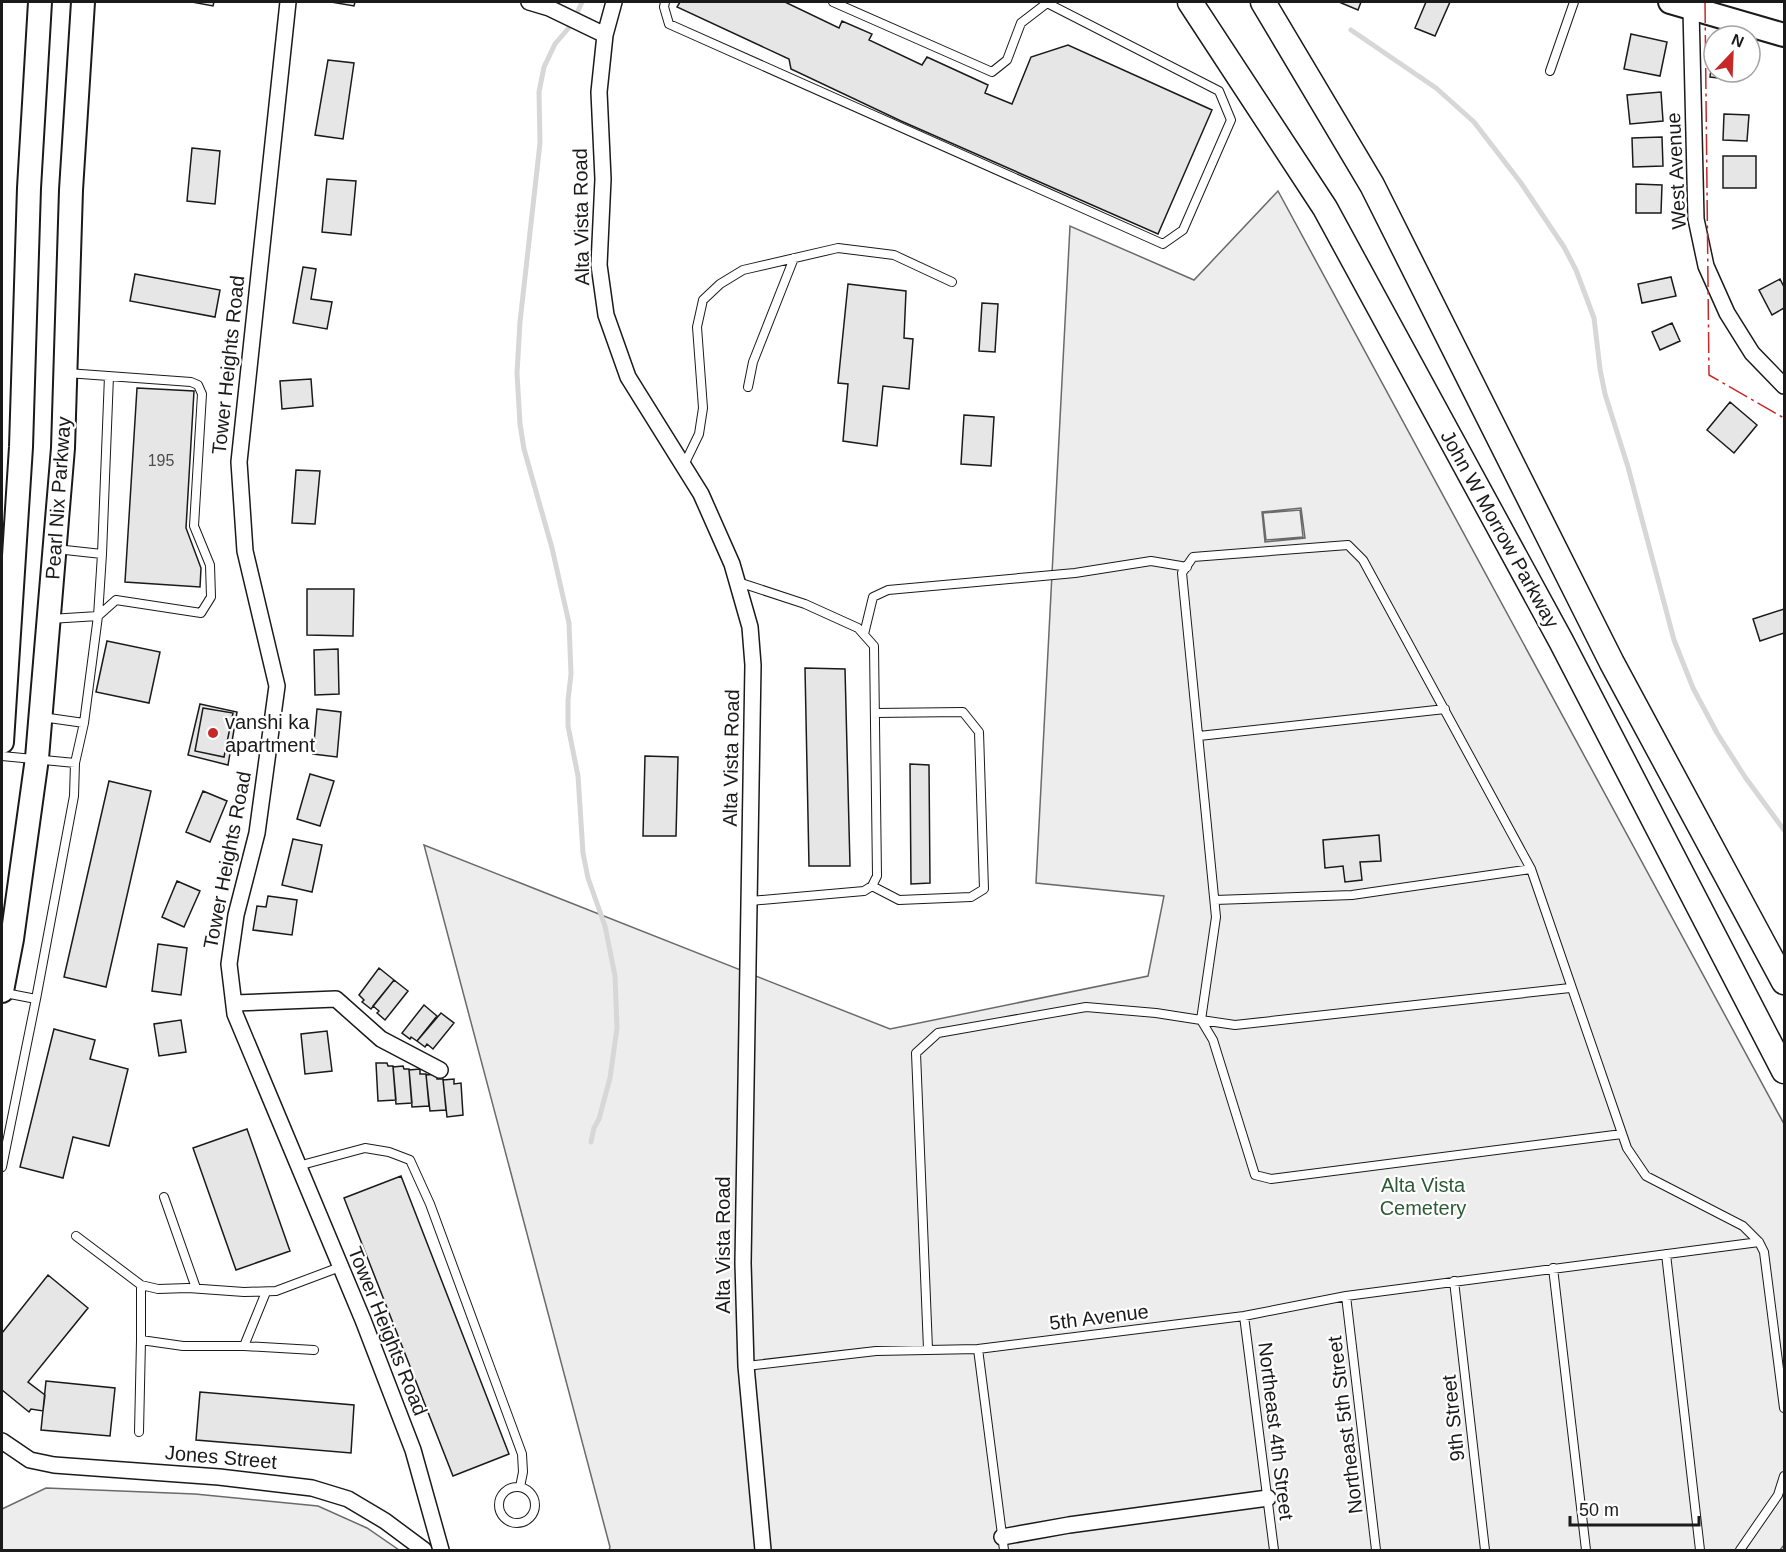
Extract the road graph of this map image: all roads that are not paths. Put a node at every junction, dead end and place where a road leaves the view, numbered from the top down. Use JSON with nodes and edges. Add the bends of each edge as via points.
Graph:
{"nodes":[{"id":1,"x":40,"y":2,"type":"edge"},
{"id":2,"x":83,"y":2,"type":"edge"},
{"id":3,"x":288,"y":2,"type":"edge"},
{"id":4,"x":529,"y":2,"type":"edge"},
{"id":5,"x":614,"y":2,"type":"edge"},
{"id":6,"x":666,"y":2,"type":"edge"},
{"id":7,"x":833,"y":2,"type":"edge"},
{"id":8,"x":1048,"y":2,"type":"edge"},
{"id":9,"x":1190,"y":2,"type":"edge"},
{"id":10,"x":1263,"y":2,"type":"edge"},
{"id":11,"x":1565,"y":2,"type":"edge"},
{"id":12,"x":1574,"y":3,"type":"edge"},
{"id":13,"x":1685,"y":4,"type":"edge"},
{"id":14,"x":605,"y":35,"type":"junction"},
{"id":15,"x":1785,"y":35,"type":"edge"},
{"id":16,"x":1550,"y":70,"type":"dead end"},
{"id":17,"x":794,"y":258,"type":"junction"},
{"id":18,"x":952,"y":282,"type":"dead end"},
{"id":19,"x":66,"y":373,"type":"junction"},
{"id":20,"x":109,"y":376,"type":"junction"},
{"id":21,"x":1785,"y":386,"type":"edge"},
{"id":22,"x":748,"y":387,"type":"dead end"},
{"id":23,"x":684,"y":467,"type":"junction"},
{"id":24,"x":54,"y":549,"type":"junction"},
{"id":25,"x":102,"y":554,"type":"junction"},
{"id":26,"x":1187,"y":567,"type":"junction"},
{"id":27,"x":737,"y":581,"type":"junction"},
{"id":28,"x":99,"y":616,"type":"junction"},
{"id":29,"x":49,"y":619,"type":"junction"},
{"id":30,"x":864,"y":634,"type":"junction"},
{"id":31,"x":1445,"y":710,"type":"junction"},
{"id":32,"x":875,"y":713,"type":"junction"},
{"id":33,"x":41,"y":717,"type":"junction"},
{"id":34,"x":84,"y":723,"type":"junction"},
{"id":35,"x":1199,"y":736,"type":"junction"},
{"id":36,"x":2,"y":742,"type":"edge"},
{"id":37,"x":2,"y":756,"type":"edge"},
{"id":38,"x":37,"y":758,"type":"junction"},
{"id":39,"x":75,"y":762,"type":"junction"},
{"id":40,"x":1531,"y":868,"type":"junction"},
{"id":41,"x":872,"y":886,"type":"junction"},
{"id":42,"x":1215,"y":900,"type":"junction"},
{"id":43,"x":750,"y":901,"type":"junction"},
{"id":44,"x":1785,"y":982,"type":"edge"},
{"id":45,"x":1570,"y":988,"type":"junction"},
{"id":46,"x":2,"y":992,"type":"edge"},
{"id":47,"x":36,"y":999,"type":"junction"},
{"id":48,"x":234,"y":1004,"type":"junction"},
{"id":49,"x":1201,"y":1020,"type":"junction"},
{"id":50,"x":440,"y":1070,"type":"dead end"},
{"id":51,"x":1785,"y":1071,"type":"edge"},
{"id":52,"x":1622,"y":1134,"type":"junction"},
{"id":53,"x":298,"y":1166,"type":"junction"},
{"id":54,"x":2,"y":1167,"type":"edge"},
{"id":55,"x":164,"y":1197,"type":"dead end"},
{"id":56,"x":76,"y":1236,"type":"dead end"},
{"id":57,"x":1759,"y":1242,"type":"junction"},
{"id":58,"x":1666,"y":1254,"type":"junction"},
{"id":59,"x":340,"y":1267,"type":"junction"},
{"id":60,"x":1553,"y":1268,"type":"junction"},
{"id":61,"x":1454,"y":1281,"type":"junction"},
{"id":62,"x":141,"y":1285,"type":"junction"},
{"id":63,"x":196,"y":1288,"type":"junction"},
{"id":64,"x":266,"y":1292,"type":"junction"},
{"id":65,"x":1346,"y":1296,"type":"junction"},
{"id":66,"x":1244,"y":1316,"type":"junction"},
{"id":67,"x":141,"y":1340,"type":"junction"},
{"id":68,"x":244,"y":1346,"type":"junction"},
{"id":69,"x":928,"y":1349,"type":"junction"},
{"id":70,"x":978,"y":1349,"type":"junction"},
{"id":71,"x":314,"y":1350,"type":"dead end"},
{"id":72,"x":746,"y":1366,"type":"junction"},
{"id":73,"x":1785,"y":1408,"type":"edge"},
{"id":74,"x":139,"y":1432,"type":"dead end"},
{"id":75,"x":2,"y":1441,"type":"edge"},
{"id":76,"x":1785,"y":1476,"type":"edge"},
{"id":77,"x":520,"y":1487,"type":"junction"},
{"id":78,"x":1268,"y":1498,"type":"junction"},
{"id":79,"x":1003,"y":1544,"type":"edge"},
{"id":80,"x":424,"y":1551,"type":"edge"},
{"id":81,"x":441,"y":1551,"type":"edge"},
{"id":82,"x":763,"y":1551,"type":"edge"},
{"id":83,"x":1274,"y":1551,"type":"edge"},
{"id":84,"x":1376,"y":1551,"type":"edge"},
{"id":85,"x":1485,"y":1551,"type":"edge"},
{"id":86,"x":1586,"y":1551,"type":"edge"},
{"id":87,"x":1700,"y":1551,"type":"edge"},
{"id":88,"x":1740,"y":1551,"type":"edge"}],
"edges":[{"from":1,"to":36,"type":"main road","name":"Pearl Nix Parkway","via":[[29,188],[21,447]]},
{"from":2,"to":19,"type":"main road","name":"Pearl Nix Parkway","via":[[71,190]]},
{"from":3,"to":48,"type":"street","name":"Tower Heights Road","via":[[239,462],[245,551],[277,686],[257,833],[236,915],[229,964]]},
{"from":4,"to":14,"type":"street"},
{"from":5,"to":14,"type":"street","name":"Alta Vista Road"},
{"from":6,"to":8,"type":"lane","via":[[669,24],[1163,244],[1183,230],[1231,120],[1219,90]]},
{"from":7,"to":8,"type":"lane","via":[[992,72],[1007,60],[1021,23]]},
{"from":9,"to":51,"type":"main road","name":"John W Morrow Parkway","via":[[1325,208],[1561,641]]},
{"from":10,"to":44,"type":"main road","name":"John W Morrow Parkway","via":[[1372,185],[1612,663]]},
{"from":11,"to":12,"type":"lane"},
{"from":12,"to":16,"type":"lane"},
{"from":13,"to":15,"type":"main road"},
{"from":13,"to":21,"type":"street","name":"West Avenue","via":[[1696,219],[1706,266],[1726,313],[1752,353]]},
{"from":14,"to":23,"type":"street","name":"Alta Vista Road","via":[[599,92],[603,179],[599,265],[606,315],[628,376]]},
{"from":17,"to":18,"type":"lane","via":[[838,248],[894,255]]},
{"from":17,"to":22,"type":"lane","via":[[753,362]]},
{"from":17,"to":23,"type":"lane","via":[[743,270],[703,300],[697,327],[703,408],[699,434]]},
{"from":19,"to":20,"type":"lane"},
{"from":19,"to":24,"type":"main road","name":"Pearl Nix Parkway"},
{"from":20,"to":25,"type":"lane"},
{"from":20,"to":28,"type":"lane","via":[[191,382],[202,393],[194,526],[210,565],[211,597],[201,613],[116,600]]},
{"from":23,"to":27,"type":"street","name":"Alta Vista Road","via":[[700,494]]},
{"from":24,"to":25,"type":"lane"},
{"from":24,"to":29,"type":"main road","name":"Pearl Nix Parkway"},
{"from":25,"to":28,"type":"lane"},
{"from":26,"to":30,"type":"lane","via":[[1151,561],[1075,573],[888,590],[873,597]]},
{"from":26,"to":31,"type":"lane","via":[[1193,557],[1348,545],[1363,560]]},
{"from":26,"to":35,"type":"lane","via":[[1182,573]]},
{"from":27,"to":30,"type":"lane","via":[[805,604]]},
{"from":27,"to":43,"type":"street","name":"Alta Vista Road","via":[[750,627],[753,665]]},
{"from":28,"to":29,"type":"lane"},
{"from":28,"to":34,"type":"lane"},
{"from":29,"to":33,"type":"main road","name":"Pearl Nix Parkway"},
{"from":30,"to":32,"type":"lane","via":[[874,646]]},
{"from":31,"to":35,"type":"lane"},
{"from":31,"to":40,"type":"lane"},
{"from":32,"to":41,"type":"lane","via":[[877,876]]},
{"from":32,"to":41,"type":"lane","via":[[963,712],[979,732],[984,889],[971,897],[899,900]]},
{"from":33,"to":34,"type":"lane"},
{"from":33,"to":38,"type":"main road","name":"Pearl Nix Parkway"},
{"from":34,"to":39,"type":"lane"},
{"from":35,"to":42,"type":"lane"},
{"from":37,"to":38,"type":"lane"},
{"from":38,"to":39,"type":"lane"},
{"from":38,"to":46,"type":"main road","name":"Pearl Nix Parkway"},
{"from":39,"to":47,"type":"lane","via":[[74,796]]},
{"from":40,"to":42,"type":"lane","via":[[1352,895]]},
{"from":40,"to":45,"type":"lane"},
{"from":41,"to":43,"type":"lane","via":[[864,891]]},
{"from":42,"to":49,"type":"lane"},
{"from":43,"to":72,"type":"street","name":"Alta Vista Road","via":[[742,1263]]},
{"from":45,"to":49,"type":"lane","via":[[1235,1025]]},
{"from":45,"to":52,"type":"lane"},
{"from":46,"to":47,"type":"lane"},
{"from":47,"to":54,"type":"lane"},
{"from":48,"to":50,"type":"street","via":[[336,999],[381,1039]]},
{"from":48,"to":53,"type":"street","name":"Tower Heights Road"},
{"from":49,"to":52,"type":"lane","via":[[1213,1040],[1255,1175],[1271,1179]]},
{"from":49,"to":69,"type":"lane","via":[[1086,1007],[938,1033],[916,1053]]},
{"from":52,"to":57,"type":"lane","via":[[1646,1176],[1743,1226]]},
{"from":53,"to":59,"type":"street","name":"Tower Heights Road"},
{"from":53,"to":77,"type":"lane","via":[[365,1148],[410,1160],[430,1204],[522,1454]]},
{"from":55,"to":63,"type":"lane"},
{"from":56,"to":62,"type":"lane"},
{"from":57,"to":58,"type":"lane","name":"5th Avenue"},
{"from":57,"to":73,"type":"lane","via":[[1764,1252]]},
{"from":58,"to":60,"type":"lane","name":"5th Avenue"},
{"from":58,"to":87,"type":"lane"},
{"from":59,"to":64,"type":"lane","via":[[276,1292]]},
{"from":59,"to":81,"type":"street","name":"Tower Heights Road","via":[[413,1450]]},
{"from":60,"to":61,"type":"lane","name":"5th Avenue"},
{"from":60,"to":86,"type":"lane"},
{"from":61,"to":65,"type":"lane","name":"5th Avenue"},
{"from":61,"to":85,"type":"lane","name":"9th Street"},
{"from":62,"to":63,"type":"lane","via":[[158,1289]]},
{"from":62,"to":67,"type":"lane"},
{"from":63,"to":64,"type":"lane"},
{"from":64,"to":68,"type":"lane"},
{"from":65,"to":66,"type":"lane","name":"5th Avenue"},
{"from":65,"to":84,"type":"lane","name":"Northeast 5th Street"},
{"from":66,"to":70,"type":"lane","name":"5th Avenue"},
{"from":66,"to":78,"type":"lane","name":"Northeast 4th Street"},
{"from":67,"to":68,"type":"lane","via":[[183,1346]]},
{"from":67,"to":74,"type":"lane"},
{"from":68,"to":71,"type":"lane"},
{"from":69,"to":70,"type":"lane","name":"5th Avenue"},
{"from":69,"to":72,"type":"lane","name":"5th Avenue"},
{"from":70,"to":79,"type":"lane"},
{"from":72,"to":82,"type":"street","name":"Alta Vista Road"},
{"from":75,"to":80,"type":"street","name":"Jones Street","via":[[30,1460],[54,1465],[223,1477],[312,1488],[348,1499],[386,1521]]},
{"from":76,"to":88,"type":"lane","via":[[1778,1495]]},
{"from":77,"to":77,"type":"lane","via":[[530,1493],[534,1508],[529,1518],[512,1522],[502,1515],[500,1498],[508,1489]]},
{"from":78,"to":79,"type":"street","via":[[1069,1525]]},
{"from":78,"to":83,"type":"lane","name":"Northeast 4th Street"}]}
